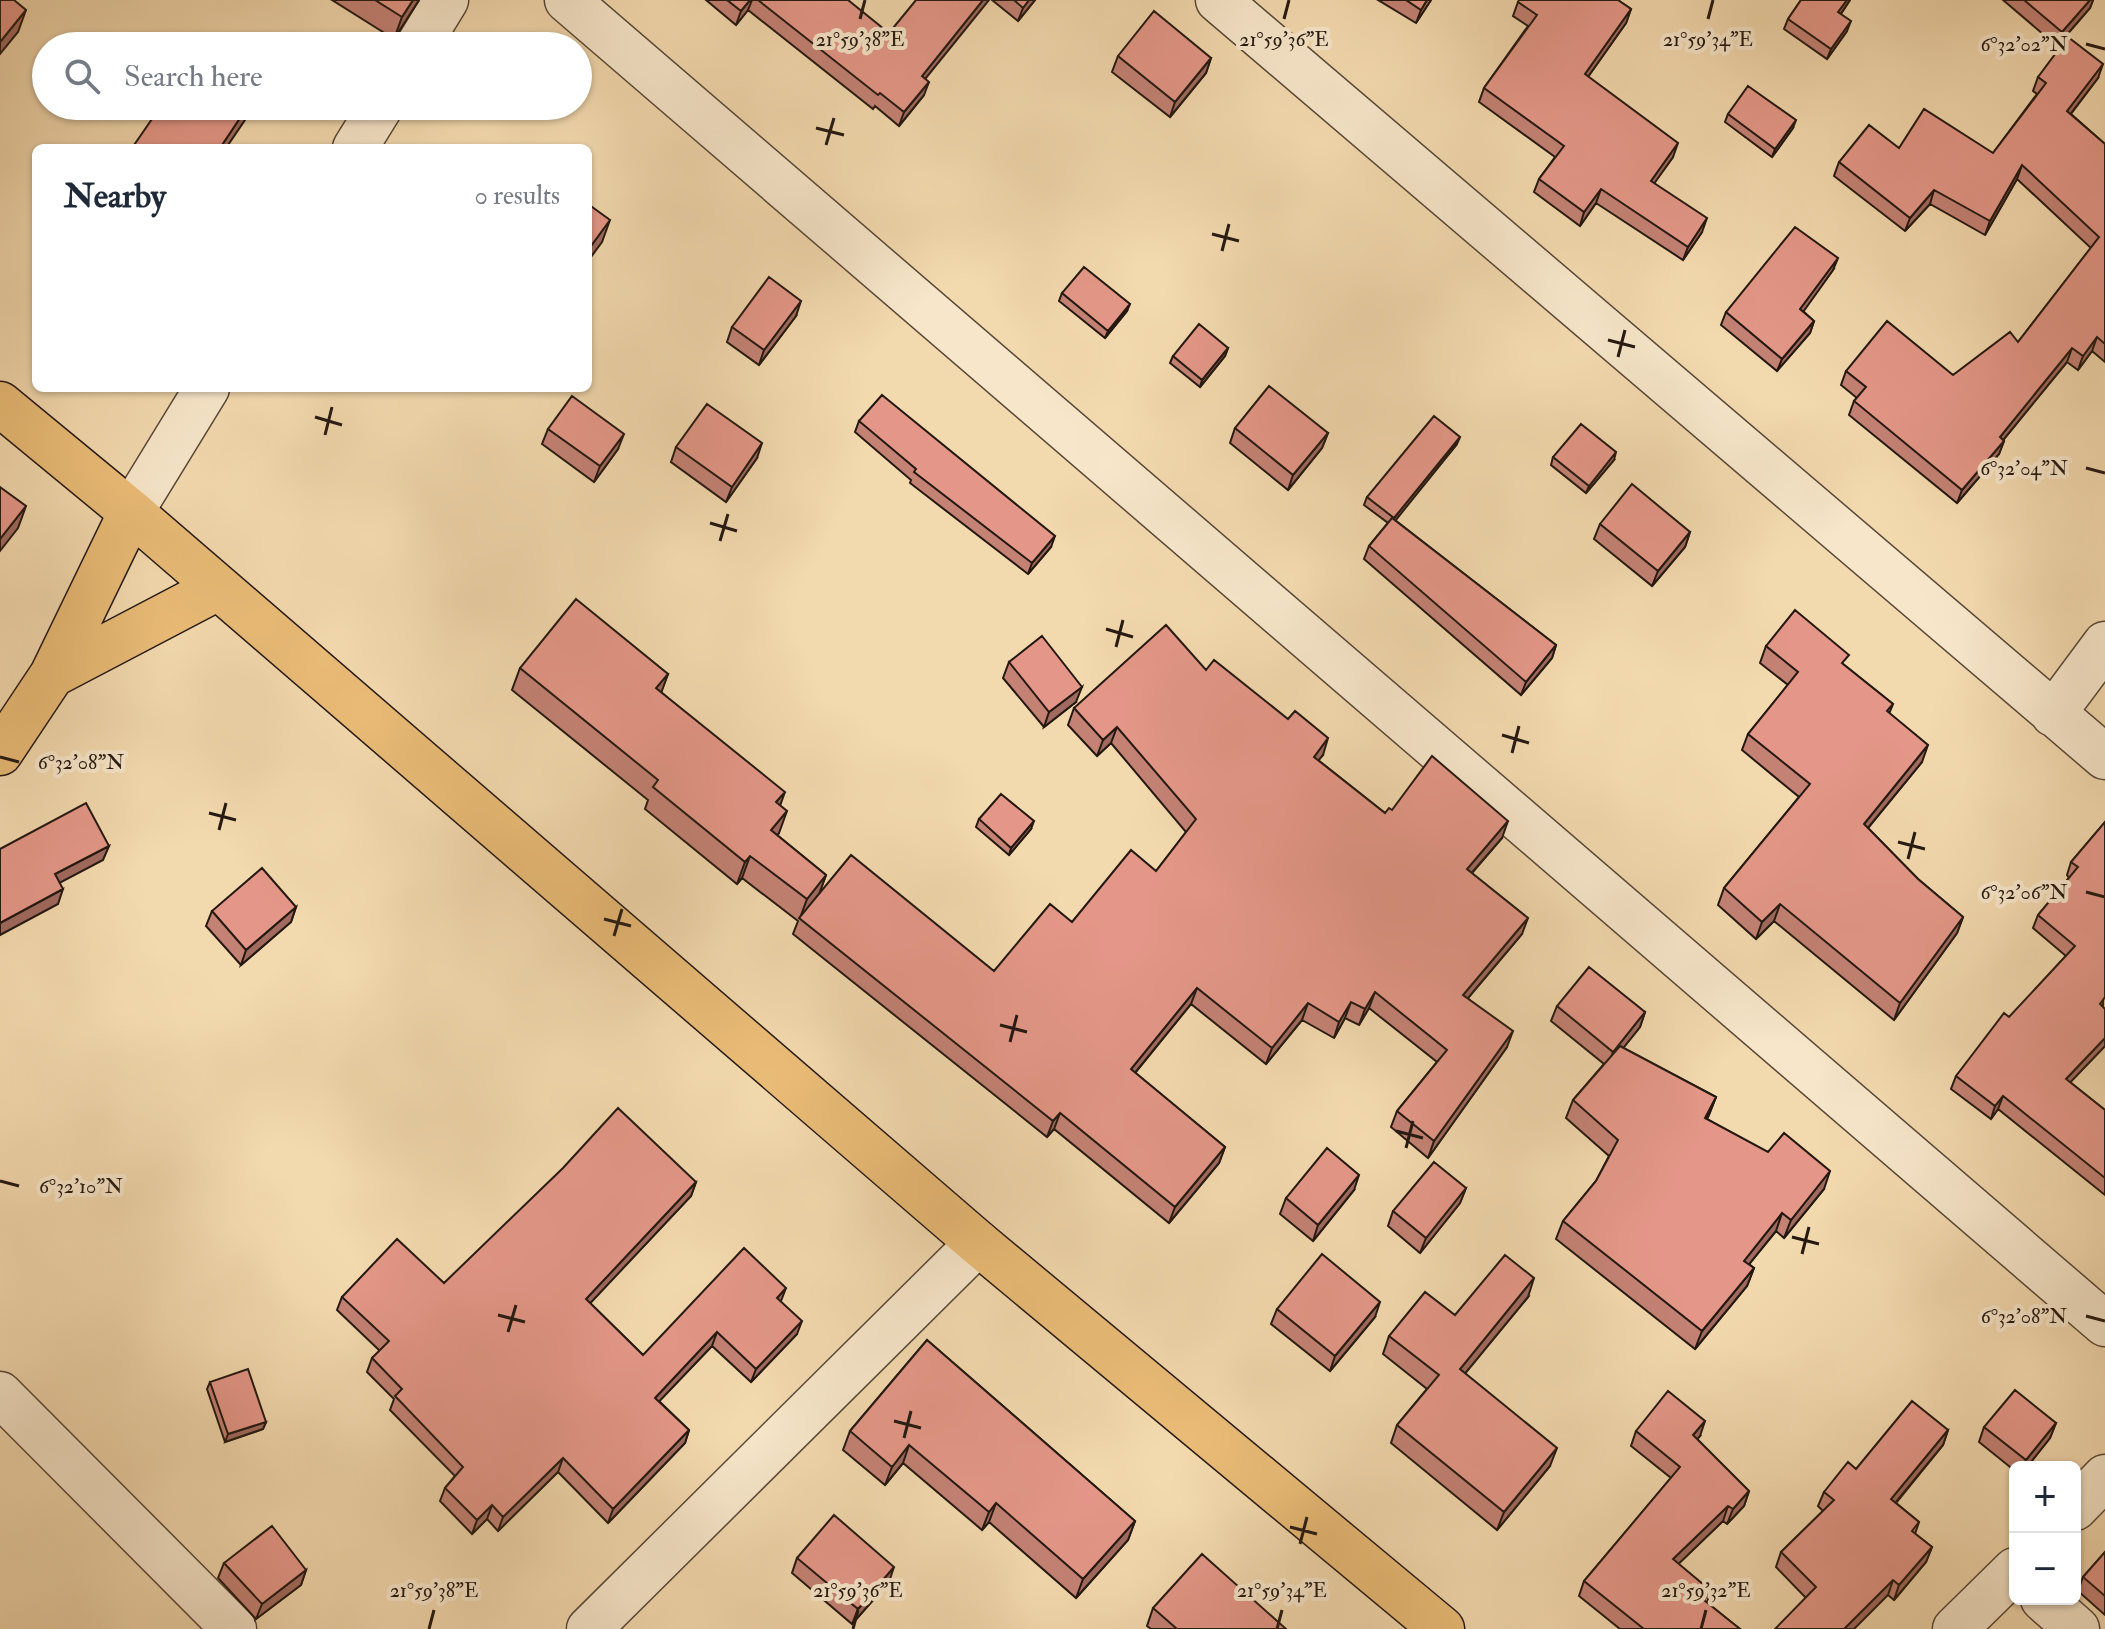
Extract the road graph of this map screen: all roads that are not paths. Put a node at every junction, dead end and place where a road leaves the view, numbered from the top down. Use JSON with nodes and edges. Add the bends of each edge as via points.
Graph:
{"nodes":[{"id":1,"x":446,"y":0,"type":"edge"},
{"id":2,"x":567,"y":0,"type":"edge"},
{"id":3,"x":1218,"y":0,"type":"edge"},
{"id":4,"x":427,"y":32,"type":"edge"},
{"id":5,"x":372,"y":120,"type":"edge"},
{"id":6,"x":357,"y":144,"type":"edge"},
{"id":7,"x":205,"y":392,"type":"edge"},
{"id":8,"x":0,"y":404,"type":"edge"},
{"id":9,"x":131,"y":512,"type":"junction"},
{"id":10,"x":218,"y":588,"type":"junction"},
{"id":11,"x":2105,"y":644,"type":"edge"},
{"id":12,"x":52,"y":675,"type":"junction"},
{"id":13,"x":2053,"y":714,"type":"junction"},
{"id":14,"x":0,"y":753,"type":"edge"},
{"id":15,"x":2105,"y":757,"type":"edge"},
{"id":16,"x":978,"y":1243,"type":"junction"},
{"id":17,"x":2105,"y":1324,"type":"edge"},
{"id":18,"x":0,"y":1394,"type":"edge"},
{"id":19,"x":2105,"y":1477,"type":"edge"},
{"id":20,"x":2081,"y":1502,"type":"edge"},
{"id":21,"x":2009,"y":1588,"type":"edge"},
{"id":22,"x":2050,"y":1605,"type":"edge"},
{"id":23,"x":234,"y":1629,"type":"edge"},
{"id":24,"x":589,"y":1629,"type":"edge"},
{"id":25,"x":1442,"y":1629,"type":"edge"},
{"id":26,"x":1955,"y":1629,"type":"edge"},
{"id":27,"x":2077,"y":1629,"type":"edge"}],
"edges":[{"from":1,"to":4,"type":"street"},
{"from":2,"to":17,"type":"street"},
{"from":3,"to":13,"type":"street"},
{"from":5,"to":6,"type":"street"},
{"from":7,"to":9,"type":"street"},
{"from":8,"to":9,"type":"main road"},
{"from":9,"to":10,"type":"main road"},
{"from":9,"to":12,"type":"main road"},
{"from":10,"to":12,"type":"main road"},
{"from":10,"to":16,"type":"main road"},
{"from":11,"to":13,"type":"street"},
{"from":12,"to":14,"type":"main road"},
{"from":13,"to":15,"type":"street"},
{"from":16,"to":24,"type":"street"},
{"from":16,"to":25,"type":"main road"},
{"from":18,"to":23,"type":"street"},
{"from":19,"to":20,"type":"street"},
{"from":21,"to":26,"type":"street"},
{"from":22,"to":27,"type":"street"}]}
